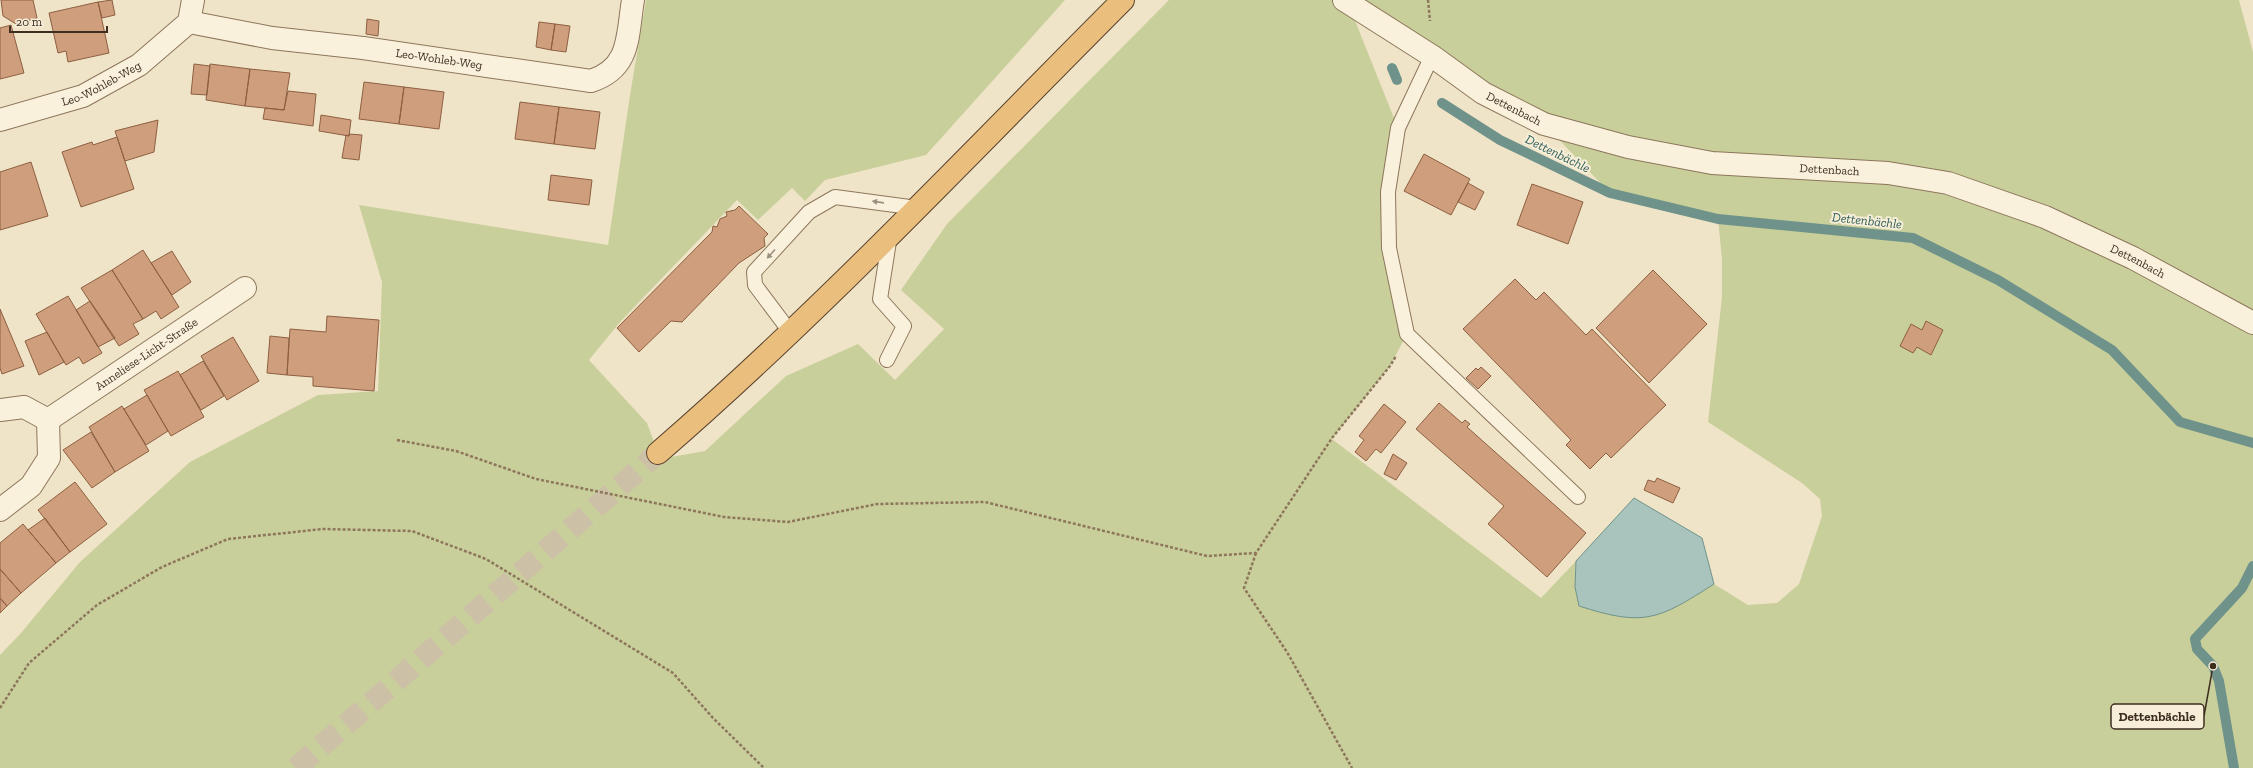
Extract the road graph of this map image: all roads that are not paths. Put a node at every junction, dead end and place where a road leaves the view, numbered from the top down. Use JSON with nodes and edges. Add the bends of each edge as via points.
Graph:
{"nodes":[{"id":1,"x":192,"y":0,"type":"edge"},
{"id":2,"x":633,"y":0,"type":"edge"},
{"id":3,"x":1123,"y":0,"type":"edge"},
{"id":4,"x":1344,"y":0,"type":"edge"},
{"id":5,"x":189,"y":22,"type":"junction"},
{"id":6,"x":1432,"y":56,"type":"junction"},
{"id":7,"x":0,"y":120,"type":"edge"},
{"id":8,"x":916,"y":208,"type":"junction"},
{"id":9,"x":890,"y":235,"type":"junction"},
{"id":10,"x":245,"y":288,"type":"dead end"},
{"id":11,"x":2253,"y":323,"type":"edge"},
{"id":12,"x":791,"y":333,"type":"junction"},
{"id":13,"x":887,"y":360,"type":"dead end"},
{"id":14,"x":0,"y":410,"type":"edge"},
{"id":15,"x":48,"y":420,"type":"junction"},
{"id":16,"x":658,"y":453,"type":"tunnel mouth"},
{"id":17,"x":1578,"y":497,"type":"dead end"},
{"id":18,"x":0,"y":510,"type":"edge"}],
"edges":[{"from":1,"to":5,"type":"street"},
{"from":2,"to":5,"type":"street","name":"Leo-Wohleb-Weg","via":[[624,56],[604,77],[591,81],[363,48],[272,38]]},
{"from":3,"to":8,"type":"highway"},
{"from":4,"to":6,"type":"street","name":"Dettenbach"},
{"from":5,"to":7,"type":"street","name":"Leo-Wohleb-Weg","via":[[139,65],[83,96]]},
{"from":6,"to":11,"type":"street","name":"Dettenbach","via":[[1484,93],[1544,124],[1628,147],[1712,163],[1888,173],[1953,185],[2045,217],[2133,258]]},
{"from":6,"to":17,"type":"lane","via":[[1398,128],[1388,192],[1389,248],[1407,334]]},
{"from":8,"to":9,"type":"highway"},
{"from":8,"to":12,"type":"lane","one_way":true,"via":[[835,197],[809,212],[754,272],[755,285]]},
{"from":9,"to":12,"type":"highway"},
{"from":9,"to":13,"type":"lane","via":[[880,299],[904,326]]},
{"from":10,"to":15,"type":"street","name":"Anneliese-Licht-Straße"},
{"from":12,"to":16,"type":"highway"},
{"from":14,"to":15,"type":"street","via":[[24,407]]},
{"from":15,"to":18,"type":"street","via":[[49,458],[31,486]]}]}
